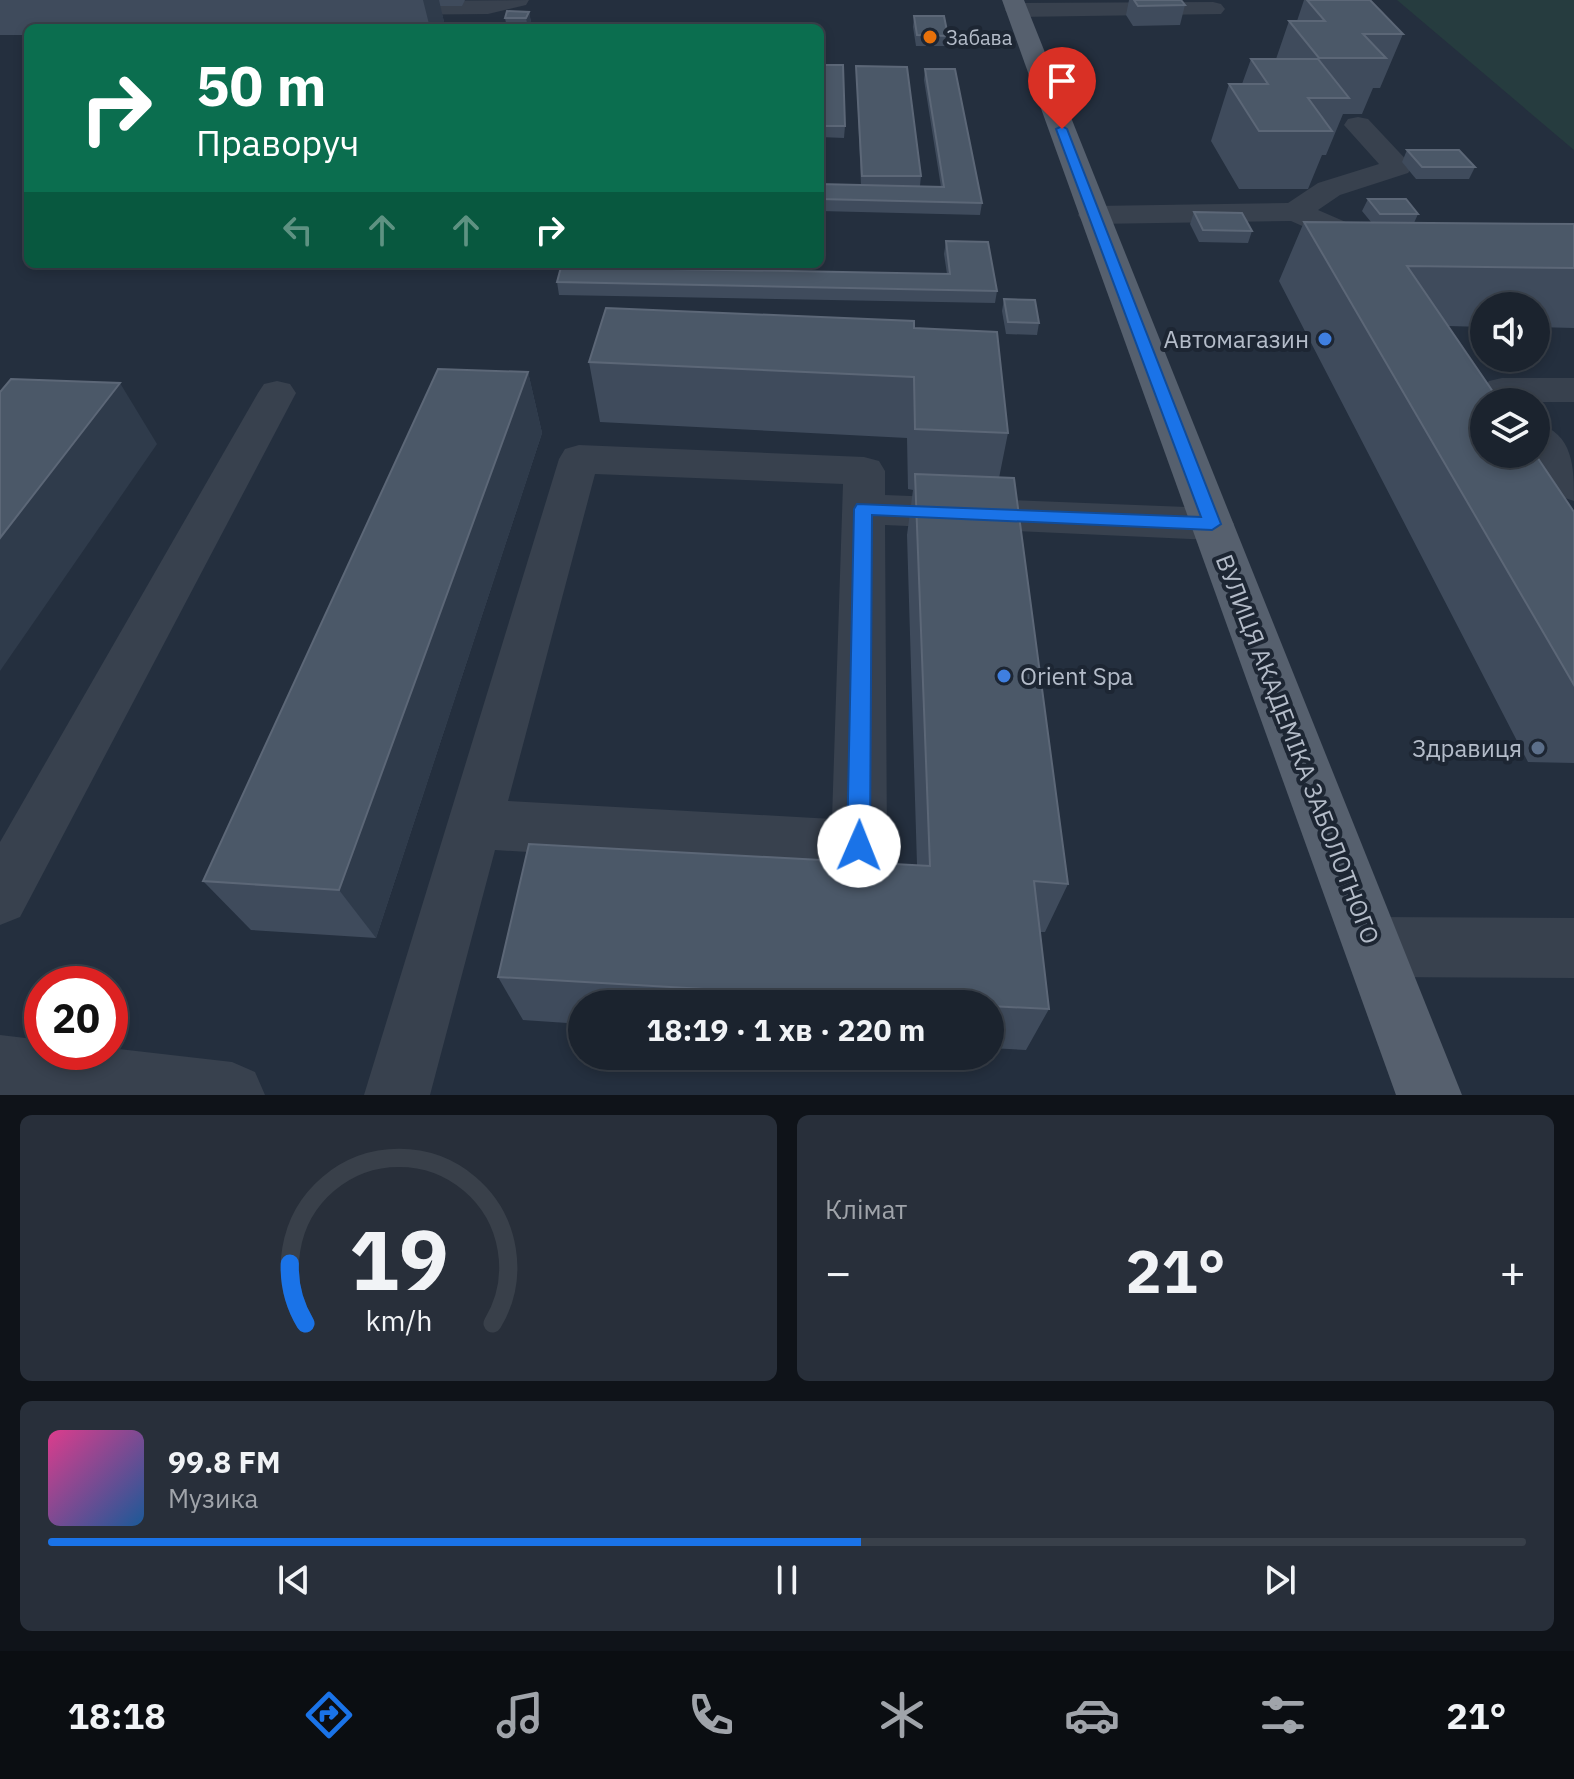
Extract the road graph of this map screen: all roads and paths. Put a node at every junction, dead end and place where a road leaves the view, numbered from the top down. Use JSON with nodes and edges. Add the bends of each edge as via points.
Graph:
{"nodes":[{"id":1,"x":518,"y":0,"type":"edge"},
{"id":2,"x":1015,"y":5,"type":"edge"},
{"id":3,"x":488,"y":7,"type":"junction"},
{"id":4,"x":365,"y":9,"type":"dead end"},
{"id":5,"x":1213,"y":9,"type":"dead end"},
{"id":6,"x":473,"y":24,"type":"edge"},
{"id":7,"x":1358,"y":125,"type":"dead end"},
{"id":8,"x":1295,"y":212,"type":"junction"},
{"id":9,"x":1094,"y":215,"type":"junction"},
{"id":10,"x":1411,"y":241,"type":"edge"},
{"id":11,"x":1550,"y":390,"type":"edge"},
{"id":12,"x":1574,"y":390,"type":"edge"},
{"id":13,"x":277,"y":393,"type":"dead end"},
{"id":14,"x":1550,"y":454,"type":"edge"},
{"id":15,"x":1574,"y":486,"type":"edge"},
{"id":16,"x":863,"y":509,"type":"junction"},
{"id":17,"x":1212,"y":524,"type":"junction"},
{"id":18,"x":475,"y":824,"type":"junction"},
{"id":19,"x":0,"y":897,"type":"edge"},
{"id":20,"x":1374,"y":947,"type":"junction"},
{"id":21,"x":1574,"y":948,"type":"edge"},
{"id":22,"x":0,"y":1067,"type":"edge"},
{"id":23,"x":232,"y":1095,"type":"edge"},
{"id":24,"x":397,"y":1095,"type":"edge"},
{"id":25,"x":1429,"y":1095,"type":"edge"}],
"edges":[{"from":1,"to":3,"type":"lane"},
{"from":2,"to":5,"type":"lane"},
{"from":2,"to":9,"type":"main road","name":"ВУЛИЦЯ АКАДЕМІКА ЗАБОЛОТНОГО"},
{"from":3,"to":4,"type":"lane"},
{"from":3,"to":6,"type":"lane"},
{"from":7,"to":8,"type":"lane","via":[[1398,167],[1329,189]]},
{"from":8,"to":9,"type":"lane"},
{"from":8,"to":10,"type":"lane","via":[[1381,242]]},
{"from":9,"to":17,"type":"main road","name":"ВУЛИЦЯ АКАДЕМІКА ЗАБОЛОТНОГО"},
{"from":11,"to":12,"type":"lane"},
{"from":13,"to":19,"type":"lane"},
{"from":14,"to":15,"type":"lane"},
{"from":16,"to":17,"type":"lane"},
{"from":16,"to":18,"type":"lane","via":[[864,471],[579,459]]},
{"from":16,"to":18,"type":"lane","via":[[859,846]]},
{"from":17,"to":20,"type":"main road","name":"ВУЛИЦЯ АКАДЕМІКА ЗАБОЛОТНОГО"},
{"from":18,"to":24,"type":"lane"},
{"from":20,"to":21,"type":"lane"},
{"from":20,"to":25,"type":"main road","name":"ВУЛИЦЯ АКАДЕМІКА ЗАБОЛОТНОГО"},
{"from":22,"to":23,"type":"lane"}]}
